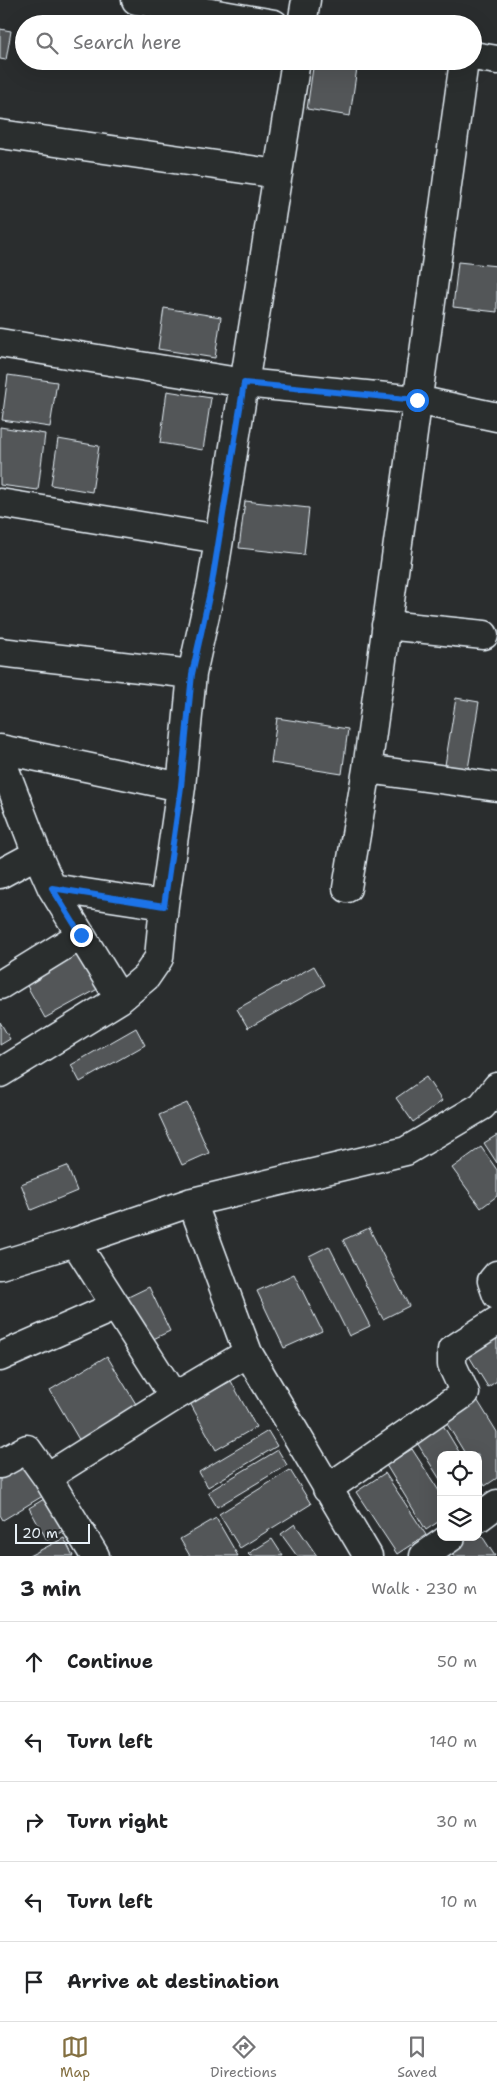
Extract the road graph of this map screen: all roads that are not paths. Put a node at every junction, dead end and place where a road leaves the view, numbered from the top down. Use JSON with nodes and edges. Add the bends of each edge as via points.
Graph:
{"nodes":[{"id":1,"x":136,"y":0,"type":"edge"},
{"id":2,"x":306,"y":0,"type":"edge"},
{"id":3,"x":222,"y":15,"type":"edge"},
{"id":4,"x":304,"y":15,"type":"edge"},
{"id":5,"x":482,"y":58,"type":"edge"},
{"id":6,"x":497,"y":60,"type":"edge"},
{"id":7,"x":295,"y":70,"type":"edge"},
{"id":8,"x":463,"y":70,"type":"edge"},
{"id":9,"x":0,"y":134,"type":"edge"},
{"id":10,"x":278,"y":174,"type":"junction"},
{"id":11,"x":0,"y":343,"type":"edge"},
{"id":12,"x":244,"y":383,"type":"junction"},
{"id":13,"x":417,"y":400,"type":"junction"},
{"id":14,"x":497,"y":417,"type":"edge"},
{"id":15,"x":0,"y":503,"type":"edge"},
{"id":16,"x":219,"y":538,"type":"junction"},
{"id":17,"x":386,"y":625,"type":"junction"},
{"id":18,"x":484,"y":635,"type":"dead end"},
{"id":19,"x":0,"y":652,"type":"edge"},
{"id":20,"x":192,"y":674,"type":"junction"},
{"id":21,"x":0,"y":749,"type":"edge"},
{"id":22,"x":0,"y":756,"type":"edge"},
{"id":23,"x":366,"y":769,"type":"junction"},
{"id":24,"x":181,"y":787,"type":"junction"},
{"id":25,"x":497,"y":787,"type":"edge"},
{"id":26,"x":37,"y":854,"type":"junction"},
{"id":27,"x":0,"y":874,"type":"edge"},
{"id":28,"x":52,"y":888,"type":"junction"},
{"id":29,"x":347,"y":888,"type":"dead end"},
{"id":30,"x":164,"y":906,"type":"junction"},
{"id":31,"x":81,"y":935,"type":"junction"},
{"id":32,"x":0,"y":985,"type":"edge"},
{"id":33,"x":120,"y":999,"type":"junction"},
{"id":34,"x":0,"y":1073,"type":"edge"},
{"id":35,"x":492,"y":1099,"type":"edge"},
{"id":36,"x":192,"y":1202,"type":"junction"},
{"id":37,"x":76,"y":1242,"type":"junction"},
{"id":38,"x":0,"y":1265,"type":"edge"},
{"id":39,"x":497,"y":1274,"type":"edge"},
{"id":40,"x":497,"y":1295,"type":"edge"},
{"id":41,"x":116,"y":1306,"type":"junction"},
{"id":42,"x":497,"y":1321,"type":"edge"},
{"id":43,"x":248,"y":1353,"type":"junction"},
{"id":44,"x":0,"y":1357,"type":"edge"},
{"id":45,"x":174,"y":1397,"type":"junction"},
{"id":46,"x":0,"y":1464,"type":"edge"},
{"id":47,"x":47,"y":1478,"type":"junction"},
{"id":48,"x":327,"y":1489,"type":"junction"},
{"id":49,"x":497,"y":1504,"type":"edge"},
{"id":50,"x":482,"y":1515,"type":"edge"},
{"id":51,"x":445,"y":1541,"type":"edge"},
{"id":52,"x":95,"y":1556,"type":"edge"},
{"id":53,"x":368,"y":1556,"type":"edge"},
{"id":54,"x":424,"y":1556,"type":"edge"}],
"edges":[{"from":1,"to":3,"type":"street"},
{"from":2,"to":4,"type":"street"},
{"from":5,"to":6,"type":"street"},
{"from":7,"to":10,"type":"street"},
{"from":8,"to":13,"type":"street"},
{"from":9,"to":10,"type":"street"},
{"from":10,"to":12,"type":"street"},
{"from":11,"to":12,"type":"street"},
{"from":12,"to":13,"type":"street"},
{"from":12,"to":16,"type":"street"},
{"from":13,"to":14,"type":"street"},
{"from":13,"to":17,"type":"street"},
{"from":15,"to":16,"type":"street"},
{"from":16,"to":20,"type":"street"},
{"from":17,"to":18,"type":"street"},
{"from":17,"to":23,"type":"street"},
{"from":19,"to":20,"type":"street"},
{"from":20,"to":24,"type":"street"},
{"from":21,"to":24,"type":"street"},
{"from":22,"to":26,"type":"street"},
{"from":23,"to":25,"type":"street"},
{"from":23,"to":29,"type":"street"},
{"from":24,"to":30,"type":"street"},
{"from":26,"to":27,"type":"street"},
{"from":26,"to":28,"type":"street"},
{"from":28,"to":30,"type":"street"},
{"from":28,"to":31,"type":"street"},
{"from":30,"to":33,"type":"street","via":[[159,958],[146,977]]},
{"from":31,"to":32,"type":"street"},
{"from":31,"to":33,"type":"street"},
{"from":33,"to":34,"type":"street"},
{"from":35,"to":36,"type":"street","via":[[406,1151]]},
{"from":36,"to":37,"type":"street"},
{"from":36,"to":43,"type":"street"},
{"from":37,"to":38,"type":"street"},
{"from":37,"to":41,"type":"street"},
{"from":39,"to":40,"type":"street","via":[[492,1281]]},
{"from":41,"to":44,"type":"street"},
{"from":41,"to":45,"type":"street"},
{"from":42,"to":48,"type":"street","via":[[452,1350],[452,1365],[465,1393]]},
{"from":43,"to":45,"type":"street"},
{"from":43,"to":48,"type":"street"},
{"from":45,"to":47,"type":"street"},
{"from":46,"to":47,"type":"street","via":[[27,1448]]},
{"from":47,"to":52,"type":"street"},
{"from":48,"to":53,"type":"street"},
{"from":49,"to":50,"type":"street"},
{"from":51,"to":54,"type":"street"}]}
